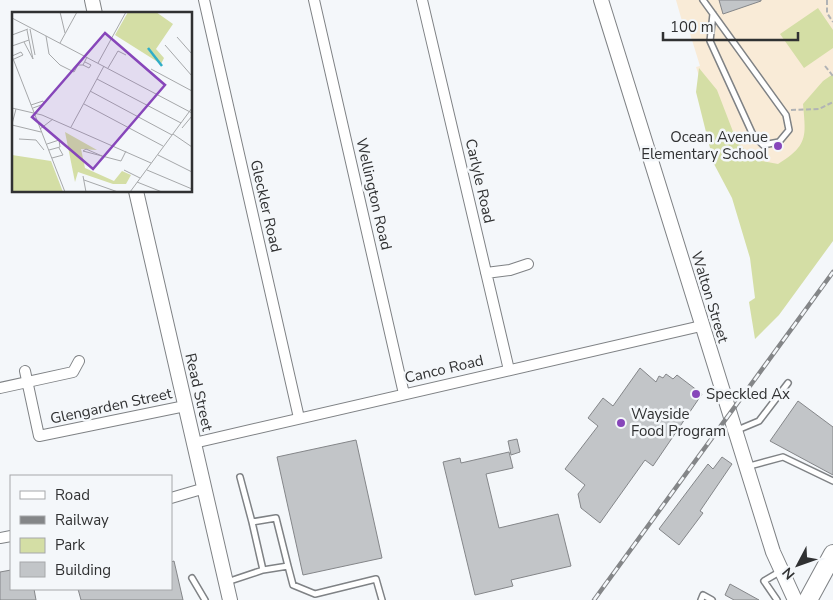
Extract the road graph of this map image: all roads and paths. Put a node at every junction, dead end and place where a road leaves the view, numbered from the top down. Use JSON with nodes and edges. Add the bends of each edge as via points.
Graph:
{"nodes":[{"id":1,"x":204,"y":0,"type":"edge"},
{"id":2,"x":314,"y":0,"type":"edge"},
{"id":3,"x":422,"y":0,"type":"edge"},
{"id":4,"x":601,"y":0,"type":"edge"},
{"id":5,"x":703,"y":0,"type":"edge"},
{"id":6,"x":827,"y":0,"type":"edge"},
{"id":7,"x":713,"y":14,"type":"junction"},
{"id":8,"x":833,"y":22,"type":"edge"},
{"id":9,"x":825,"y":66,"type":"dead end"},
{"id":10,"x":833,"y":76,"type":"edge"},
{"id":11,"x":833,"y":102,"type":"edge"},
{"id":12,"x":794,"y":110,"type":"dead end"},
{"id":13,"x":136,"y":192,"type":"edge"},
{"id":14,"x":528,"y":264,"type":"dead end"},
{"id":15,"x":486,"y":273,"type":"junction"},
{"id":16,"x":701,"y":326,"type":"junction"},
{"id":17,"x":79,"y":362,"type":"dead end"},
{"id":18,"x":509,"y":370,"type":"junction"},
{"id":19,"x":25,"y":371,"type":"dead end"},
{"id":20,"x":28,"y":382,"type":"junction"},
{"id":21,"x":788,"y":383,"type":"dead end"},
{"id":22,"x":0,"y":388,"type":"edge"},
{"id":23,"x":404,"y":394,"type":"junction"},
{"id":24,"x":185,"y":406,"type":"junction"},
{"id":25,"x":299,"y":418,"type":"junction"},
{"id":26,"x":735,"y":431,"type":"junction"},
{"id":27,"x":194,"y":443,"type":"junction"},
{"id":28,"x":746,"y":467,"type":"junction"},
{"id":29,"x":240,"y":477,"type":"dead end"},
{"id":30,"x":833,"y":481,"type":"edge"},
{"id":31,"x":205,"y":488,"type":"junction"},
{"id":32,"x":172,"y":498,"type":"edge"},
{"id":33,"x":252,"y":522,"type":"junction"},
{"id":34,"x":833,"y":554,"type":"edge"},
{"id":35,"x":288,"y":566,"type":"junction"},
{"id":36,"x":263,"y":570,"type":"junction"},
{"id":37,"x":781,"y":571,"type":"junction"},
{"id":38,"x":192,"y":578,"type":"dead end"},
{"id":39,"x":226,"y":582,"type":"junction"},
{"id":40,"x":205,"y":600,"type":"edge"},
{"id":41,"x":230,"y":600,"type":"edge"},
{"id":42,"x":382,"y":600,"type":"edge"},
{"id":43,"x":701,"y":600,"type":"edge"},
{"id":44,"x":712,"y":600,"type":"edge"},
{"id":45,"x":776,"y":600,"type":"edge"},
{"id":46,"x":795,"y":600,"type":"edge"},
{"id":47,"x":808,"y":600,"type":"edge"}],
"edges":[{"from":1,"to":25,"type":"street","name":"Gleckler Road"},
{"from":2,"to":23,"type":"street","name":"Wellington Road"},
{"from":3,"to":15,"type":"street","name":"Carlyle Road"},
{"from":4,"to":16,"type":"street","name":"Walton Street"},
{"from":5,"to":7,"type":"lane"},
{"from":6,"to":8,"type":"path","via":[[827,13]]},
{"from":7,"to":7,"type":"lane","via":[[710,41],[752,135],[763,145],[779,142],[789,130],[786,115]]},
{"from":9,"to":10,"type":"path"},
{"from":11,"to":12,"type":"path","via":[[819,109]]},
{"from":13,"to":24,"type":"street","name":"Read Street"},
{"from":14,"to":15,"type":"street"},
{"from":15,"to":18,"type":"street","name":"Carlyle Road"},
{"from":16,"to":18,"type":"street","name":"Canco Road"},
{"from":16,"to":26,"type":"street","name":"Walton Street"},
{"from":17,"to":20,"type":"street","via":[[73,372]]},
{"from":18,"to":23,"type":"street","name":"Canco Road"},
{"from":19,"to":20,"type":"street"},
{"from":20,"to":22,"type":"street"},
{"from":20,"to":24,"type":"street","name":"Glengarden Street","via":[[39,436]]},
{"from":21,"to":26,"type":"lane","via":[[759,421]]},
{"from":23,"to":25,"type":"street","name":"Canco Road"},
{"from":24,"to":27,"type":"street","name":"Read Street"},
{"from":25,"to":27,"type":"street","name":"Canco Road"},
{"from":26,"to":28,"type":"street","name":"Walton Street"},
{"from":27,"to":31,"type":"street","name":"Read Street"},
{"from":28,"to":30,"type":"lane","via":[[783,457]]},
{"from":28,"to":37,"type":"street","name":"Walton Street"},
{"from":29,"to":33,"type":"lane"},
{"from":31,"to":32,"type":"street"},
{"from":31,"to":39,"type":"street","name":"Read Street"},
{"from":33,"to":35,"type":"lane","via":[[276,518]]},
{"from":33,"to":36,"type":"lane"},
{"from":34,"to":47,"type":"highway"},
{"from":35,"to":36,"type":"lane"},
{"from":35,"to":42,"type":"lane","via":[[293,586],[315,594],[376,578]]},
{"from":36,"to":39,"type":"lane"},
{"from":37,"to":45,"type":"lane","via":[[764,581]]},
{"from":37,"to":46,"type":"street","name":"Walton Street"},
{"from":38,"to":40,"type":"lane"},
{"from":39,"to":41,"type":"street","name":"Read Street"},
{"from":43,"to":44,"type":"lane","via":[[704,595]]}]}
